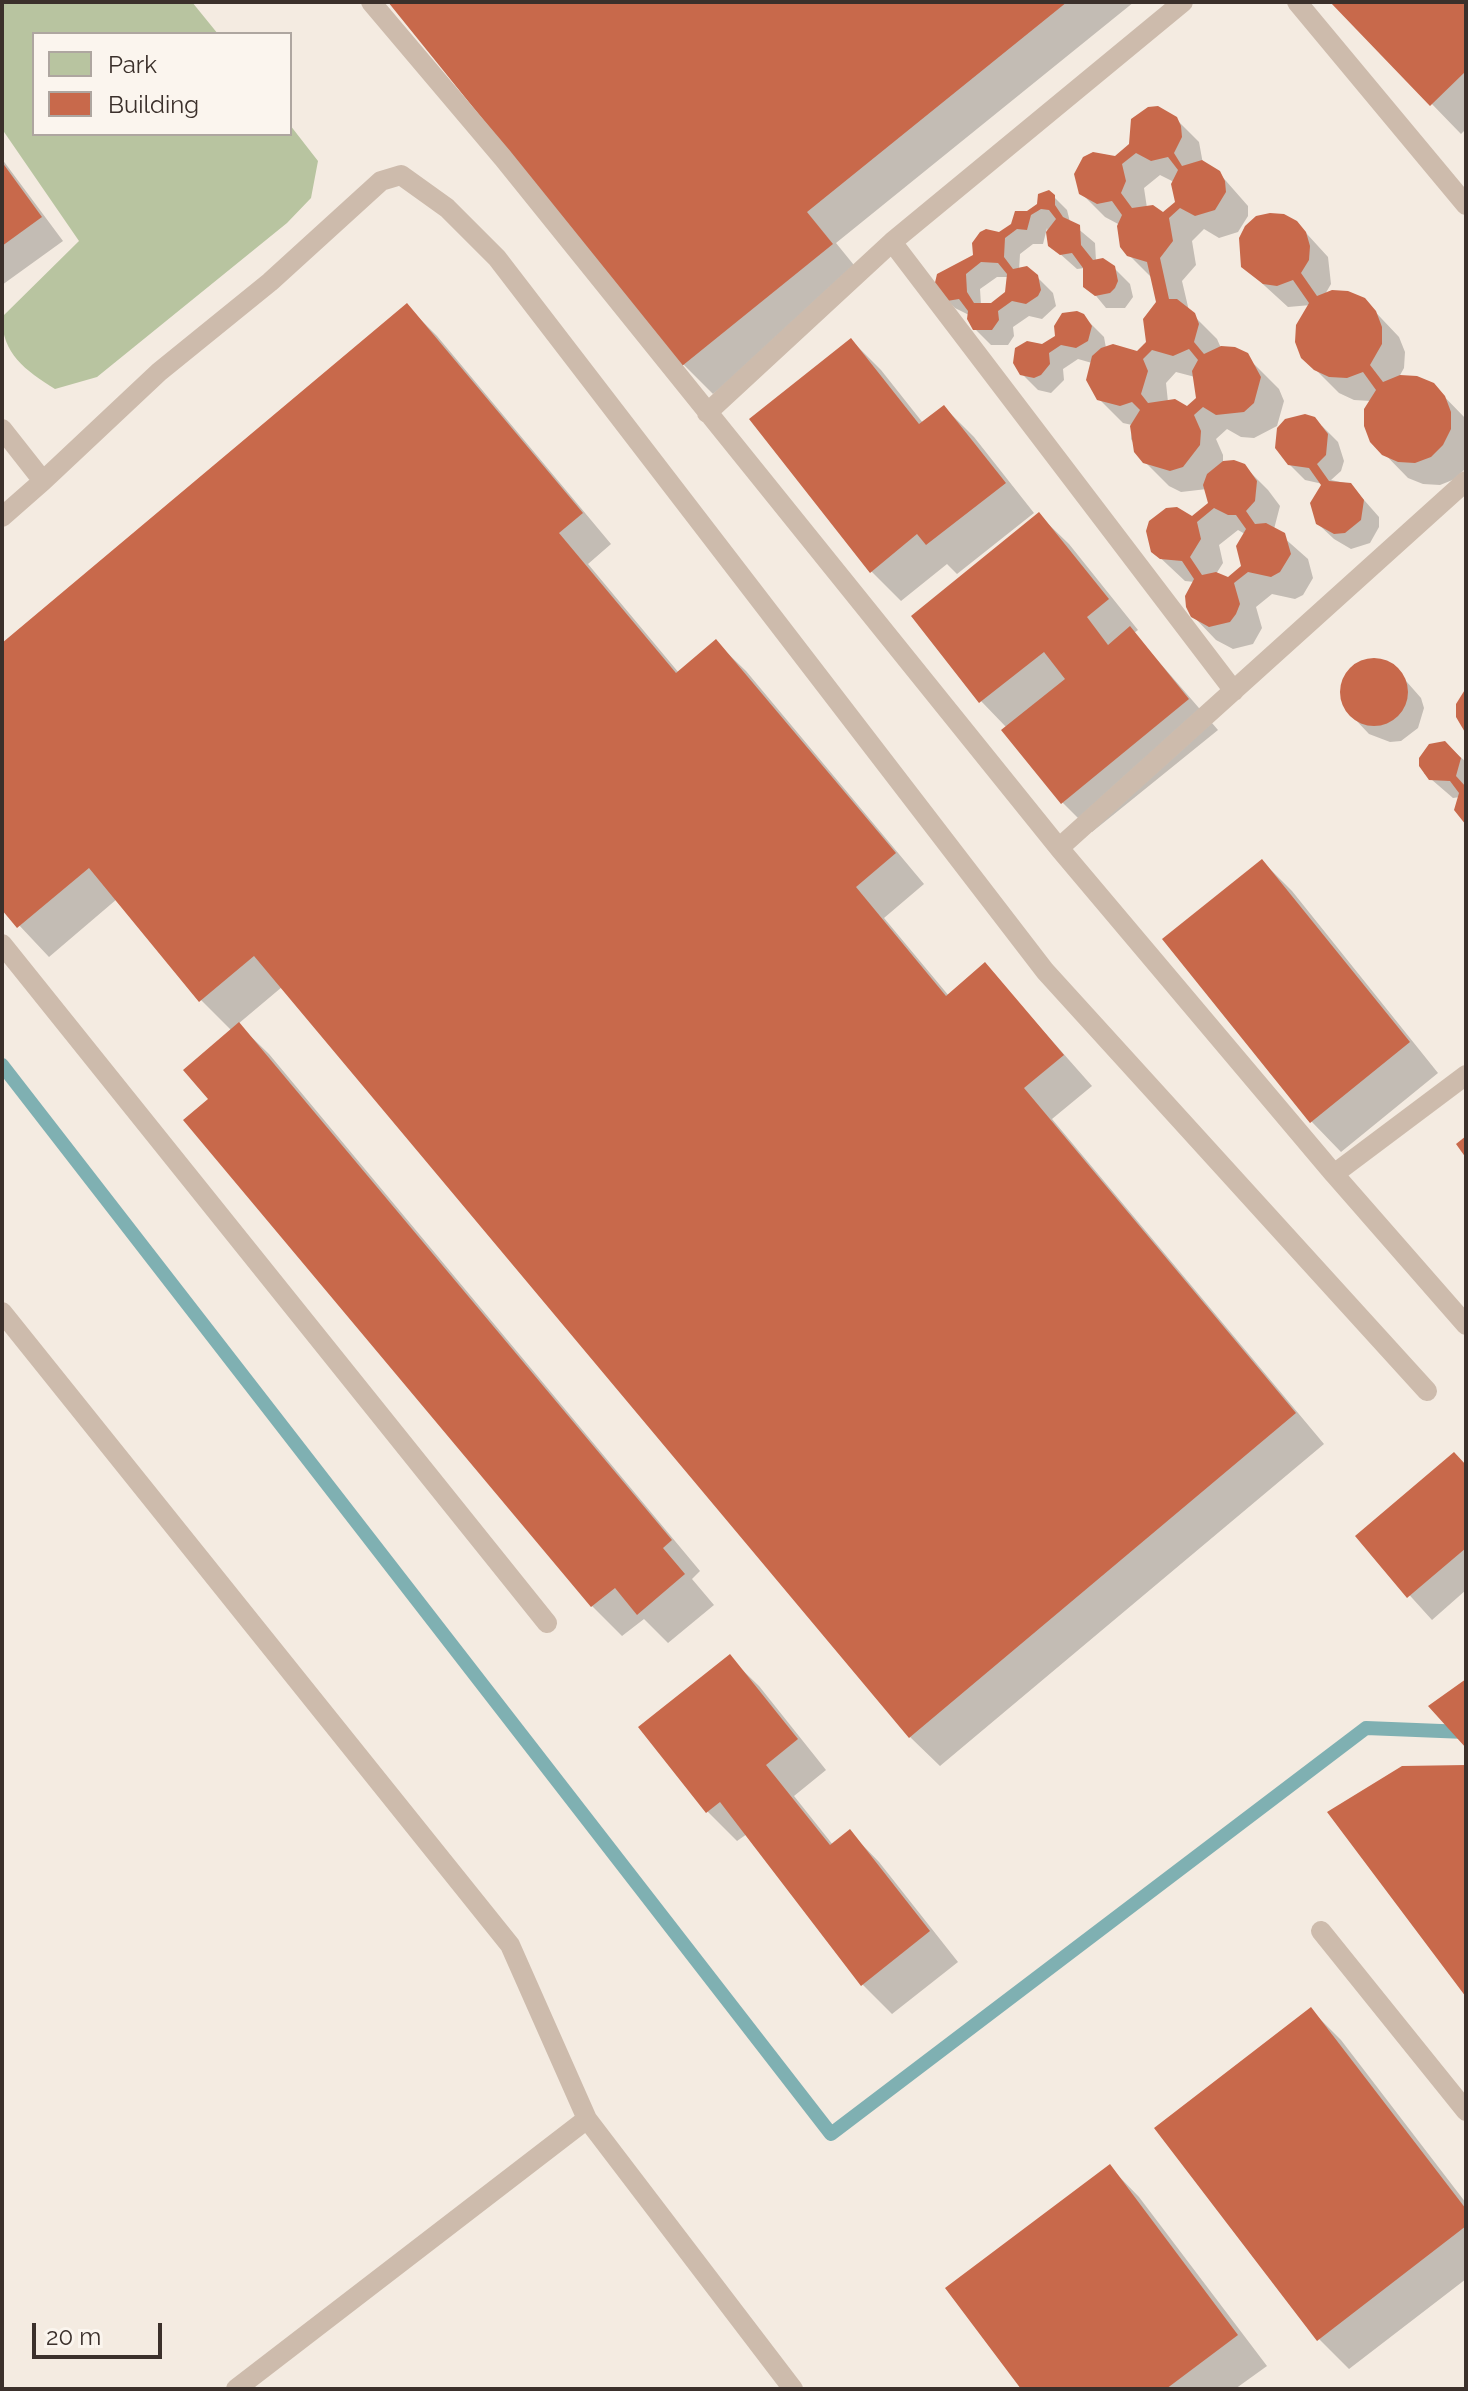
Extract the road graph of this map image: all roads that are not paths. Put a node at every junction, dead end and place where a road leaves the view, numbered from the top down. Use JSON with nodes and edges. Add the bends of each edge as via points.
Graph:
{"nodes":[{"id":1,"x":371,"y":2,"type":"edge"},
{"id":2,"x":1183,"y":2,"type":"edge"},
{"id":3,"x":1297,"y":2,"type":"edge"},
{"id":4,"x":1466,"y":205,"type":"edge"},
{"id":5,"x":892,"y":242,"type":"junction"},
{"id":6,"x":707,"y":413,"type":"junction"},
{"id":7,"x":2,"y":429,"type":"edge"},
{"id":8,"x":43,"y":481,"type":"junction"},
{"id":9,"x":1466,"y":481,"type":"edge"},
{"id":10,"x":2,"y":517,"type":"edge"},
{"id":11,"x":1234,"y":691,"type":"junction"},
{"id":12,"x":1059,"y":848,"type":"junction"},
{"id":13,"x":2,"y":944,"type":"edge"},
{"id":14,"x":1466,"y":1075,"type":"edge"},
{"id":15,"x":1334,"y":1174,"type":"junction"},
{"id":16,"x":2,"y":1312,"type":"edge"},
{"id":17,"x":1466,"y":1325,"type":"edge"},
{"id":18,"x":1427,"y":1391,"type":"dead end"},
{"id":19,"x":547,"y":1623,"type":"dead end"},
{"id":20,"x":1321,"y":1931,"type":"dead end"},
{"id":21,"x":1466,"y":2111,"type":"edge"},
{"id":22,"x":587,"y":2119,"type":"junction"},
{"id":23,"x":236,"y":2389,"type":"edge"},
{"id":24,"x":793,"y":2389,"type":"edge"}],
"edges":[{"from":1,"to":6,"type":"lane"},
{"from":2,"to":5,"type":"lane"},
{"from":3,"to":4,"type":"lane"},
{"from":5,"to":6,"type":"lane"},
{"from":5,"to":11,"type":"lane"},
{"from":6,"to":12,"type":"lane"},
{"from":7,"to":8,"type":"lane"},
{"from":8,"to":10,"type":"lane"},
{"from":8,"to":18,"type":"lane","via":[[159,372],[270,282],[381,181],[401,175],[447,208],[497,258],[1045,971]]},
{"from":9,"to":11,"type":"lane"},
{"from":11,"to":12,"type":"lane"},
{"from":12,"to":15,"type":"lane"},
{"from":13,"to":19,"type":"lane"},
{"from":14,"to":15,"type":"lane"},
{"from":15,"to":17,"type":"lane"},
{"from":16,"to":22,"type":"lane","via":[[510,1945]]},
{"from":20,"to":21,"type":"lane"},
{"from":22,"to":23,"type":"lane"},
{"from":22,"to":24,"type":"lane"}]}
